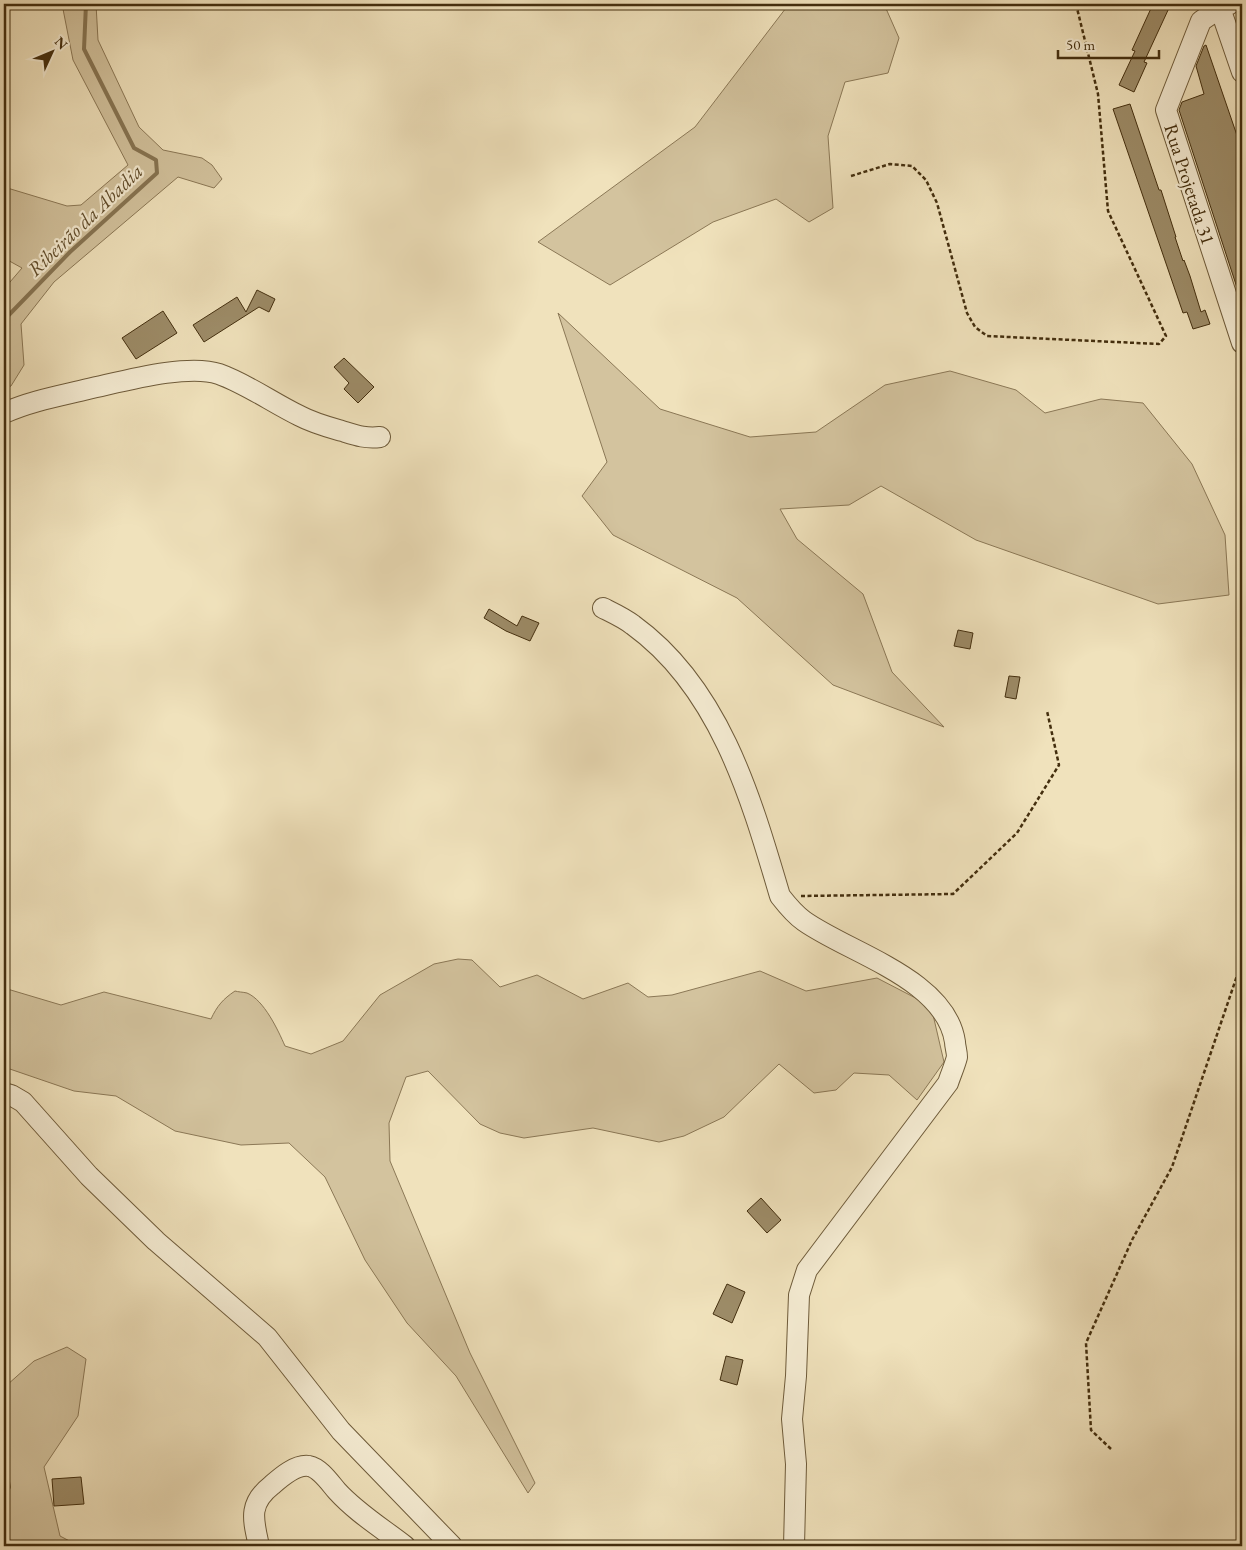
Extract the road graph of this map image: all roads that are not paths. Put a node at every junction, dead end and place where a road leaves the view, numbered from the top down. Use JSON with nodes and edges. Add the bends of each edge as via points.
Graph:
{"nodes":[{"id":1,"x":1225,"y":6,"type":"edge"},
{"id":2,"x":1242,"y":72,"type":"edge"},
{"id":3,"x":1242,"y":343,"type":"edge"},
{"id":4,"x":4,"y":413,"type":"edge"},
{"id":5,"x":380,"y":437,"type":"dead end"},
{"id":6,"x":603,"y":608,"type":"dead end"},
{"id":7,"x":4,"y":1092,"type":"edge"},
{"id":8,"x":259,"y":1546,"type":"edge"},
{"id":9,"x":405,"y":1546,"type":"edge"},
{"id":10,"x":452,"y":1546,"type":"edge"},
{"id":11,"x":794,"y":1546,"type":"edge"}],
"edges":[{"from":1,"to":2,"type":"street"},
{"from":1,"to":3,"type":"street","name":"Rua Projetada 31","via":[[1201,21],[1166,110]]},
{"from":4,"to":5,"type":"street","via":[[50,397],[120,381],[192,370],[208,371],[315,423],[360,436]]},
{"from":6,"to":11,"type":"street","via":[[632,624],[653,641],[691,682],[714,719],[751,800],[780,896],[790,909],[803,921],[906,978],[935,1002],[947,1016],[954,1033],[957,1056],[948,1083],[807,1270],[803,1282],[799,1295],[792,1419],[796,1464]]},
{"from":7,"to":10,"type":"street","via":[[23,1102],[89,1176],[156,1241],[267,1336],[341,1431]]},
{"from":8,"to":9,"type":"street","via":[[253,1522],[255,1505],[284,1475],[308,1466],[324,1476],[348,1503]]}]}
